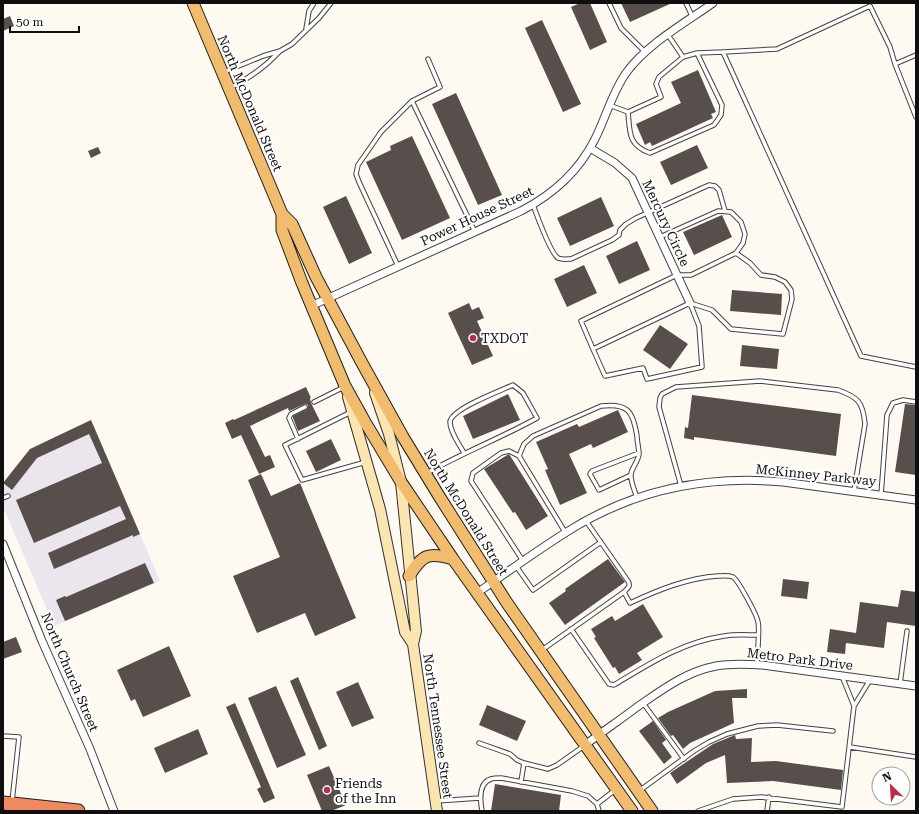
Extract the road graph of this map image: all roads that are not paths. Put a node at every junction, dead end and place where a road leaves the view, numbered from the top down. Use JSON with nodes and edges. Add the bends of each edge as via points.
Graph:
{"nodes":[{"id":1,"x":193,"y":3,"type":"edge"},
{"id":2,"x":314,"y":3,"type":"edge"},
{"id":3,"x":330,"y":3,"type":"edge"},
{"id":4,"x":608,"y":3,"type":"edge"},
{"id":5,"x":686,"y":3,"type":"edge"},
{"id":6,"x":713,"y":3,"type":"edge"},
{"id":7,"x":693,"y":17,"type":"junction"},
{"id":8,"x":305,"y":32,"type":"junction"},
{"id":9,"x":668,"y":35,"type":"junction"},
{"id":10,"x":280,"y":51,"type":"junction"},
{"id":11,"x":646,"y":52,"type":"junction"},
{"id":12,"x":723,"y":52,"type":"junction"},
{"id":13,"x":697,"y":54,"type":"junction"},
{"id":14,"x":916,"y":54,"type":"edge"},
{"id":15,"x":683,"y":57,"type":"junction"},
{"id":16,"x":428,"y":59,"type":"dead end"},
{"id":17,"x":895,"y":64,"type":"junction"},
{"id":18,"x":223,"y":73,"type":"junction"},
{"id":19,"x":229,"y":88,"type":"junction"},
{"id":20,"x":412,"y":101,"type":"junction"},
{"id":21,"x":609,"y":105,"type":"junction"},
{"id":22,"x":628,"y":112,"type":"junction"},
{"id":23,"x":916,"y":116,"type":"edge"},
{"id":24,"x":590,"y":148,"type":"junction"},
{"id":25,"x":533,"y":205,"type":"junction"},
{"id":26,"x":725,"y":211,"type":"junction"},
{"id":27,"x":649,"y":213,"type":"junction"},
{"id":28,"x":282,"y":214,"type":"junction"},
{"id":29,"x":475,"y":232,"type":"junction"},
{"id":30,"x":660,"y":237,"type":"junction"},
{"id":31,"x":736,"y":254,"type":"junction"},
{"id":32,"x":398,"y":266,"type":"junction"},
{"id":33,"x":677,"y":275,"type":"junction"},
{"id":34,"x":327,"y":298,"type":"junction"},
{"id":35,"x":690,"y":303,"type":"junction"},
{"id":36,"x":311,"y":306,"type":"junction"},
{"id":37,"x":593,"y":349,"type":"junction"},
{"id":38,"x":916,"y":367,"type":"edge"},
{"id":39,"x":371,"y":380,"type":"junction"},
{"id":40,"x":345,"y":386,"type":"junction"},
{"id":41,"x":314,"y":402,"type":"dead end"},
{"id":42,"x":916,"y":402,"type":"edge"},
{"id":43,"x":305,"y":407,"type":"dead end"},
{"id":44,"x":352,"y":411,"type":"junction"},
{"id":45,"x":298,"y":439,"type":"junction"},
{"id":46,"x":639,"y":453,"type":"junction"},
{"id":47,"x":464,"y":454,"type":"junction"},
{"id":48,"x":519,"y":456,"type":"junction"},
{"id":49,"x":367,"y":462,"type":"junction"},
{"id":50,"x":426,"y":474,"type":"junction"},
{"id":51,"x":631,"y":475,"type":"junction"},
{"id":52,"x":400,"y":482,"type":"junction"},
{"id":53,"x":681,"y":486,"type":"junction"},
{"id":54,"x":854,"y":491,"type":"junction"},
{"id":55,"x":881,"y":495,"type":"junction"},
{"id":56,"x":8,"y":496,"type":"dead end"},
{"id":57,"x":3,"y":498,"type":"edge"},
{"id":58,"x":637,"y":498,"type":"junction"},
{"id":59,"x":916,"y":500,"type":"edge"},
{"id":60,"x":586,"y":520,"type":"junction"},
{"id":61,"x":565,"y":532,"type":"junction"},
{"id":62,"x":602,"y":542,"type":"junction"},
{"id":63,"x":3,"y":544,"type":"edge"},
{"id":64,"x":453,"y":559,"type":"junction"},
{"id":65,"x":523,"y":561,"type":"junction"},
{"id":66,"x":516,"y":566,"type":"junction"},
{"id":67,"x":409,"y":576,"type":"junction"},
{"id":68,"x":493,"y":582,"type":"junction"},
{"id":69,"x":624,"y":592,"type":"junction"},
{"id":70,"x":477,"y":593,"type":"junction"},
{"id":71,"x":571,"y":629,"type":"junction"},
{"id":72,"x":907,"y":631,"type":"dead end"},
{"id":73,"x":758,"y":635,"type":"junction"},
{"id":74,"x":413,"y":644,"type":"junction"},
{"id":75,"x":540,"y":651,"type":"junction"},
{"id":76,"x":757,"y":664,"type":"junction"},
{"id":77,"x":842,"y":676,"type":"junction"},
{"id":78,"x":871,"y":679,"type":"junction"},
{"id":79,"x":900,"y":684,"type":"junction"},
{"id":80,"x":916,"y":686,"type":"edge"},
{"id":81,"x":643,"y":703,"type":"junction"},
{"id":82,"x":854,"y":706,"type":"junction"},
{"id":83,"x":832,"y":731,"type":"dead end"},
{"id":84,"x":598,"y":735,"type":"junction"},
{"id":85,"x":3,"y":736,"type":"edge"},
{"id":86,"x":479,"y":742,"type":"dead end"},
{"id":87,"x":585,"y":745,"type":"junction"},
{"id":88,"x":850,"y":747,"type":"junction"},
{"id":89,"x":916,"y":757,"type":"edge"},
{"id":90,"x":684,"y":759,"type":"junction"},
{"id":91,"x":524,"y":763,"type":"junction"},
{"id":92,"x":521,"y":782,"type":"junction"},
{"id":93,"x":616,"y":789,"type":"junction"},
{"id":94,"x":638,"y":791,"type":"junction"},
{"id":95,"x":769,"y":797,"type":"junction"},
{"id":96,"x":480,"y":798,"type":"junction"},
{"id":97,"x":8,"y":804,"type":"edge"},
{"id":98,"x":597,"y":804,"type":"junction"},
{"id":99,"x":436,"y":806,"type":"edge"},
{"id":100,"x":78,"y":811,"type":"edge"},
{"id":101,"x":114,"y":811,"type":"edge"},
{"id":102,"x":482,"y":811,"type":"edge"},
{"id":103,"x":599,"y":811,"type":"edge"},
{"id":104,"x":632,"y":811,"type":"edge"},
{"id":105,"x":652,"y":811,"type":"edge"},
{"id":106,"x":698,"y":811,"type":"edge"},
{"id":107,"x":767,"y":811,"type":"edge"}],
"edges":[{"from":1,"to":18,"type":"main road","name":"North McDonald Street"},
{"from":2,"to":8,"type":"lane","via":[[309,11]]},
{"from":3,"to":8,"type":"lane"},
{"from":4,"to":11,"type":"lane","via":[[621,28]]},
{"from":5,"to":7,"type":"lane"},
{"from":6,"to":7,"type":"street","name":"Power House Street"},
{"from":7,"to":9,"type":"street","name":"Power House Street"},
{"from":8,"to":10,"type":"lane"},
{"from":9,"to":11,"type":"street","name":"Power House Street"},
{"from":9,"to":15,"type":"lane"},
{"from":10,"to":18,"type":"lane"},
{"from":10,"to":19,"type":"lane","via":[[250,78]]},
{"from":11,"to":21,"type":"street","name":"Power House Street","via":[[627,72]]},
{"from":12,"to":13,"type":"lane"},
{"from":12,"to":17,"type":"lane","via":[[777,49],[870,6],[890,46]]},
{"from":12,"to":38,"type":"lane","via":[[861,356]]},
{"from":13,"to":15,"type":"lane"},
{"from":13,"to":22,"type":"lane","via":[[722,105],[721,116],[714,125],[650,153],[634,143]]},
{"from":14,"to":17,"type":"lane"},
{"from":15,"to":22,"type":"lane","via":[[659,77],[656,84],[662,97]]},
{"from":16,"to":20,"type":"lane","via":[[440,87]]},
{"from":17,"to":23,"type":"lane"},
{"from":18,"to":19,"type":"main road","name":"North McDonald Street"},
{"from":19,"to":28,"type":"main road","name":"North McDonald Street"},
{"from":20,"to":29,"type":"lane"},
{"from":20,"to":32,"type":"lane","via":[[381,132],[358,165],[356,174]]},
{"from":21,"to":22,"type":"lane"},
{"from":21,"to":24,"type":"street","name":"Power House Street"},
{"from":24,"to":25,"type":"street","name":"Power House Street","via":[[569,176]]},
{"from":24,"to":27,"type":"street","name":"Mercury Circle","via":[[627,172],[636,184]]},
{"from":25,"to":27,"type":"lane","via":[[552,251],[558,258],[566,260],[612,240],[626,224]]},
{"from":25,"to":29,"type":"street","name":"Power House Street"},
{"from":26,"to":27,"type":"lane","via":[[719,190],[709,185]]},
{"from":26,"to":30,"type":"lane","via":[[718,211]]},
{"from":26,"to":31,"type":"lane","via":[[731,212],[741,222],[745,234]]},
{"from":27,"to":30,"type":"street","name":"Mercury Circle"},
{"from":28,"to":34,"type":"main road","name":"North McDonald Street","via":[[292,224]]},
{"from":28,"to":36,"type":"main road","name":"North McDonald Street","via":[[282,230]]},
{"from":29,"to":32,"type":"street","name":"Power House Street"},
{"from":30,"to":33,"type":"street","name":"Mercury Circle"},
{"from":31,"to":33,"type":"lane","via":[[691,275]]},
{"from":31,"to":35,"type":"lane","via":[[761,275],[785,282],[791,290],[792,299],[783,334],[730,329],[712,310]]},
{"from":32,"to":34,"type":"street","name":"Power House Street"},
{"from":33,"to":35,"type":"street","name":"Mercury Circle"},
{"from":33,"to":37,"type":"lane","via":[[581,321]]},
{"from":34,"to":36,"type":"street","name":"Power House Street"},
{"from":34,"to":39,"type":"main road","name":"North McDonald Street"},
{"from":35,"to":37,"type":"lane"},
{"from":35,"to":37,"type":"lane","via":[[699,326],[702,367],[647,379],[643,368],[605,376]]},
{"from":36,"to":40,"type":"main road","name":"North McDonald Street"},
{"from":39,"to":50,"type":"main road","name":"North McDonald Street"},
{"from":39,"to":52,"type":"street","via":[[389,434]]},
{"from":40,"to":41,"type":"lane"},
{"from":40,"to":44,"type":"street"},
{"from":40,"to":52,"type":"main road","name":"North McDonald Street"},
{"from":42,"to":55,"type":"lane","via":[[903,400],[893,403],[887,415]]},
{"from":43,"to":45,"type":"lane","via":[[291,414],[289,418]]},
{"from":44,"to":45,"type":"lane"},
{"from":44,"to":49,"type":"street"},
{"from":45,"to":49,"type":"lane","via":[[285,445],[302,480]]},
{"from":46,"to":48,"type":"lane","via":[[635,424],[629,411],[621,406],[612,405],[602,406],[533,436],[524,444]]},
{"from":46,"to":51,"type":"lane"},
{"from":46,"to":51,"type":"lane","via":[[590,474],[599,490]]},
{"from":47,"to":47,"type":"lane","via":[[537,418],[523,393],[512,385],[461,409],[453,416],[450,422]]},
{"from":47,"to":50,"type":"lane"},
{"from":48,"to":61,"type":"lane"},
{"from":48,"to":65,"type":"lane","via":[[509,451],[501,453],[473,473],[472,481]]},
{"from":49,"to":74,"type":"street","via":[[387,542],[405,632]]},
{"from":50,"to":68,"type":"main road","name":"North McDonald Street"},
{"from":51,"to":58,"type":"lane"},
{"from":52,"to":64,"type":"main road","name":"North McDonald Street"},
{"from":52,"to":67,"type":"street"},
{"from":53,"to":54,"type":"street","name":"McKinney Parkway","via":[[757,480]]},
{"from":53,"to":54,"type":"lane","via":[[659,407],[662,394],[676,387],[760,381],[838,390],[858,401],[864,413],[865,424]]},
{"from":53,"to":58,"type":"street","name":"McKinney Parkway"},
{"from":54,"to":55,"type":"street","name":"McKinney Parkway"},
{"from":55,"to":59,"type":"street","name":"McKinney Parkway"},
{"from":56,"to":57,"type":"lane"},
{"from":58,"to":60,"type":"street","name":"McKinney Parkway"},
{"from":60,"to":61,"type":"street","name":"McKinney Parkway"},
{"from":60,"to":62,"type":"lane"},
{"from":61,"to":65,"type":"street","name":"McKinney Parkway"},
{"from":62,"to":66,"type":"lane","via":[[533,590]]},
{"from":62,"to":69,"type":"lane","via":[[630,584]]},
{"from":63,"to":101,"type":"street","name":"North Church Street"},
{"from":64,"to":67,"type":"main road","via":[[436,555],[427,556],[418,563]]},
{"from":64,"to":70,"type":"main road","name":"North McDonald Street"},
{"from":65,"to":66,"type":"street","name":"McKinney Parkway"},
{"from":66,"to":68,"type":"street","name":"McKinney Parkway"},
{"from":67,"to":74,"type":"street","via":[[416,631]]},
{"from":68,"to":70,"type":"street","name":"McKinney Parkway"},
{"from":68,"to":75,"type":"main road","name":"North McDonald Street"},
{"from":69,"to":71,"type":"lane"},
{"from":69,"to":73,"type":"lane","via":[[630,603],[690,580],[728,576],[740,585],[759,622]]},
{"from":70,"to":87,"type":"main road","name":"North McDonald Street"},
{"from":71,"to":73,"type":"lane","via":[[609,684],[614,685],[655,660],[700,641],[724,636]]},
{"from":71,"to":75,"type":"lane"},
{"from":72,"to":79,"type":"lane"},
{"from":73,"to":76,"type":"lane"},
{"from":74,"to":99,"type":"street","name":"North Tennessee Street"},
{"from":75,"to":84,"type":"main road","name":"North McDonald Street"},
{"from":76,"to":77,"type":"street","name":"Metro Park Drive"},
{"from":76,"to":81,"type":"street","name":"Metro Park Drive","via":[[724,665],[696,672],[678,679]]},
{"from":77,"to":78,"type":"street","name":"Metro Park Drive"},
{"from":77,"to":82,"type":"lane"},
{"from":78,"to":79,"type":"street","name":"Metro Park Drive"},
{"from":78,"to":82,"type":"lane"},
{"from":79,"to":80,"type":"street","name":"Metro Park Drive"},
{"from":81,"to":84,"type":"street","name":"Metro Park Drive"},
{"from":81,"to":90,"type":"lane"},
{"from":82,"to":88,"type":"lane"},
{"from":83,"to":90,"type":"lane","via":[[777,725],[758,726],[727,734],[709,742]]},
{"from":84,"to":87,"type":"street","name":"Metro Park Drive"},
{"from":84,"to":94,"type":"main road","name":"North McDonald Street"},
{"from":85,"to":97,"type":"lane","via":[[19,737]]},
{"from":86,"to":91,"type":"lane","via":[[510,754]]},
{"from":87,"to":91,"type":"lane","via":[[548,769]]},
{"from":87,"to":93,"type":"main road","name":"North McDonald Street"},
{"from":88,"to":89,"type":"lane"},
{"from":88,"to":95,"type":"lane","via":[[842,807]]},
{"from":90,"to":94,"type":"lane"},
{"from":91,"to":92,"type":"lane"},
{"from":92,"to":96,"type":"lane","via":[[491,779],[483,784]]},
{"from":92,"to":98,"type":"lane","via":[[588,796]]},
{"from":93,"to":98,"type":"lane"},
{"from":93,"to":104,"type":"main road","name":"North McDonald Street"},
{"from":94,"to":105,"type":"main road","name":"North McDonald Street"},
{"from":95,"to":106,"type":"lane","via":[[733,799]]},
{"from":95,"to":107,"type":"lane"},
{"from":96,"to":99,"type":"lane"},
{"from":96,"to":102,"type":"lane"},
{"from":97,"to":100,"type":"highway"},
{"from":98,"to":103,"type":"lane"}]}
